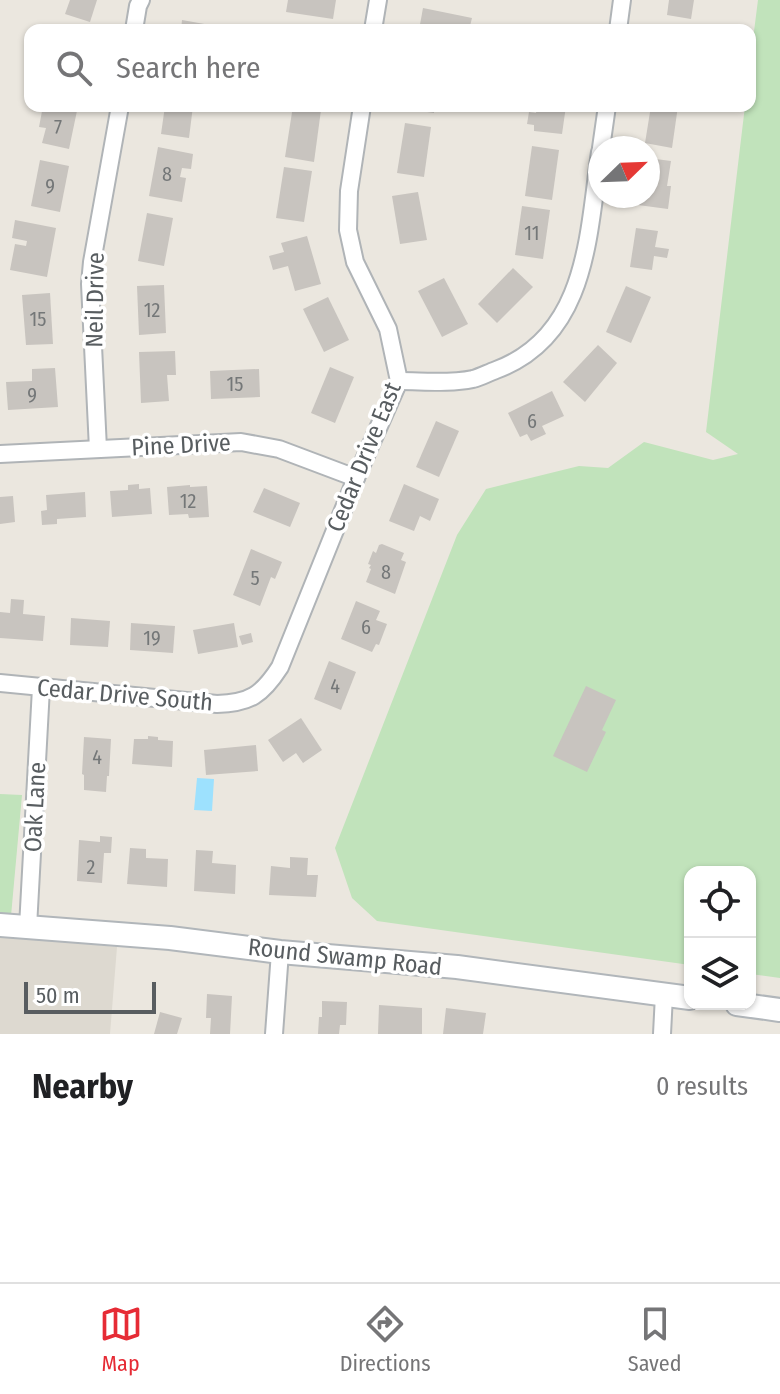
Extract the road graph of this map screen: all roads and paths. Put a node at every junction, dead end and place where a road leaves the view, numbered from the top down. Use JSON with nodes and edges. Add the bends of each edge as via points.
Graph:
{"nodes":[{"id":1,"x":141,"y":0,"type":"edge"},
{"id":2,"x":378,"y":0,"type":"edge"},
{"id":3,"x":618,"y":1,"type":"edge"},
{"id":4,"x":135,"y":24,"type":"edge"},
{"id":5,"x":374,"y":24,"type":"edge"},
{"id":6,"x":618,"y":24,"type":"edge"},
{"id":7,"x":119,"y":112,"type":"edge"},
{"id":8,"x":361,"y":112,"type":"edge"},
{"id":9,"x":606,"y":112,"type":"edge"},
{"id":10,"x":602,"y":136,"type":"edge"},
{"id":11,"x":592,"y":208,"type":"edge"},
{"id":12,"x":399,"y":381,"type":"junction"},
{"id":13,"x":98,"y":449,"type":"junction"},
{"id":14,"x":0,"y":454,"type":"edge"},
{"id":15,"x":356,"y":478,"type":"junction"},
{"id":16,"x":0,"y":683,"type":"edge"},
{"id":17,"x":41,"y":688,"type":"junction"},
{"id":18,"x":248,"y":699,"type":"joint"},
{"id":19,"x":0,"y":925,"type":"edge"},
{"id":20,"x":28,"y":927,"type":"junction"},
{"id":21,"x":280,"y":952,"type":"junction"},
{"id":22,"x":664,"y":995,"type":"junction"},
{"id":23,"x":684,"y":997,"type":"edge"},
{"id":24,"x":756,"y":1007,"type":"edge"},
{"id":25,"x":780,"y":1010,"type":"edge"},
{"id":26,"x":274,"y":1034,"type":"edge"},
{"id":27,"x":662,"y":1034,"type":"edge"}],
"edges":[{"from":1,"to":4,"type":"street"},
{"from":2,"to":5,"type":"street"},
{"from":3,"to":6,"type":"street"},
{"from":7,"to":13,"type":"street","name":"Neil Drive","via":[[90,284]]},
{"from":8,"to":12,"type":"street","name":"Cedar Drive East","via":[[348,230],[355,262],[388,329]]},
{"from":9,"to":10,"type":"street"},
{"from":11,"to":12,"type":"street","via":[[579,279],[566,310],[535,349],[473,379]]},
{"from":12,"to":15,"type":"street","name":"Cedar Drive East"},
{"from":13,"to":14,"type":"street","name":"Pine Drive"},
{"from":13,"to":15,"type":"street","name":"Pine Drive","via":[[241,442],[279,449]]},
{"from":15,"to":18,"type":"street","name":"Cedar Drive East","via":[[280,667],[270,683]]},
{"from":16,"to":17,"type":"street","name":"Cedar Drive South"},
{"from":17,"to":18,"type":"street","name":"Cedar Drive South","via":[[217,704]]},
{"from":17,"to":20,"type":"street","name":"Oak Lane"},
{"from":19,"to":20,"type":"main road","name":"Round Swamp Road"},
{"from":20,"to":21,"type":"main road","name":"Round Swamp Road"},
{"from":21,"to":22,"type":"main road","name":"Round Swamp Road","via":[[457,967]]},
{"from":21,"to":26,"type":"street"},
{"from":22,"to":23,"type":"main road","name":"Round Swamp Road"},
{"from":22,"to":27,"type":"street"},
{"from":24,"to":25,"type":"main road"}]}
